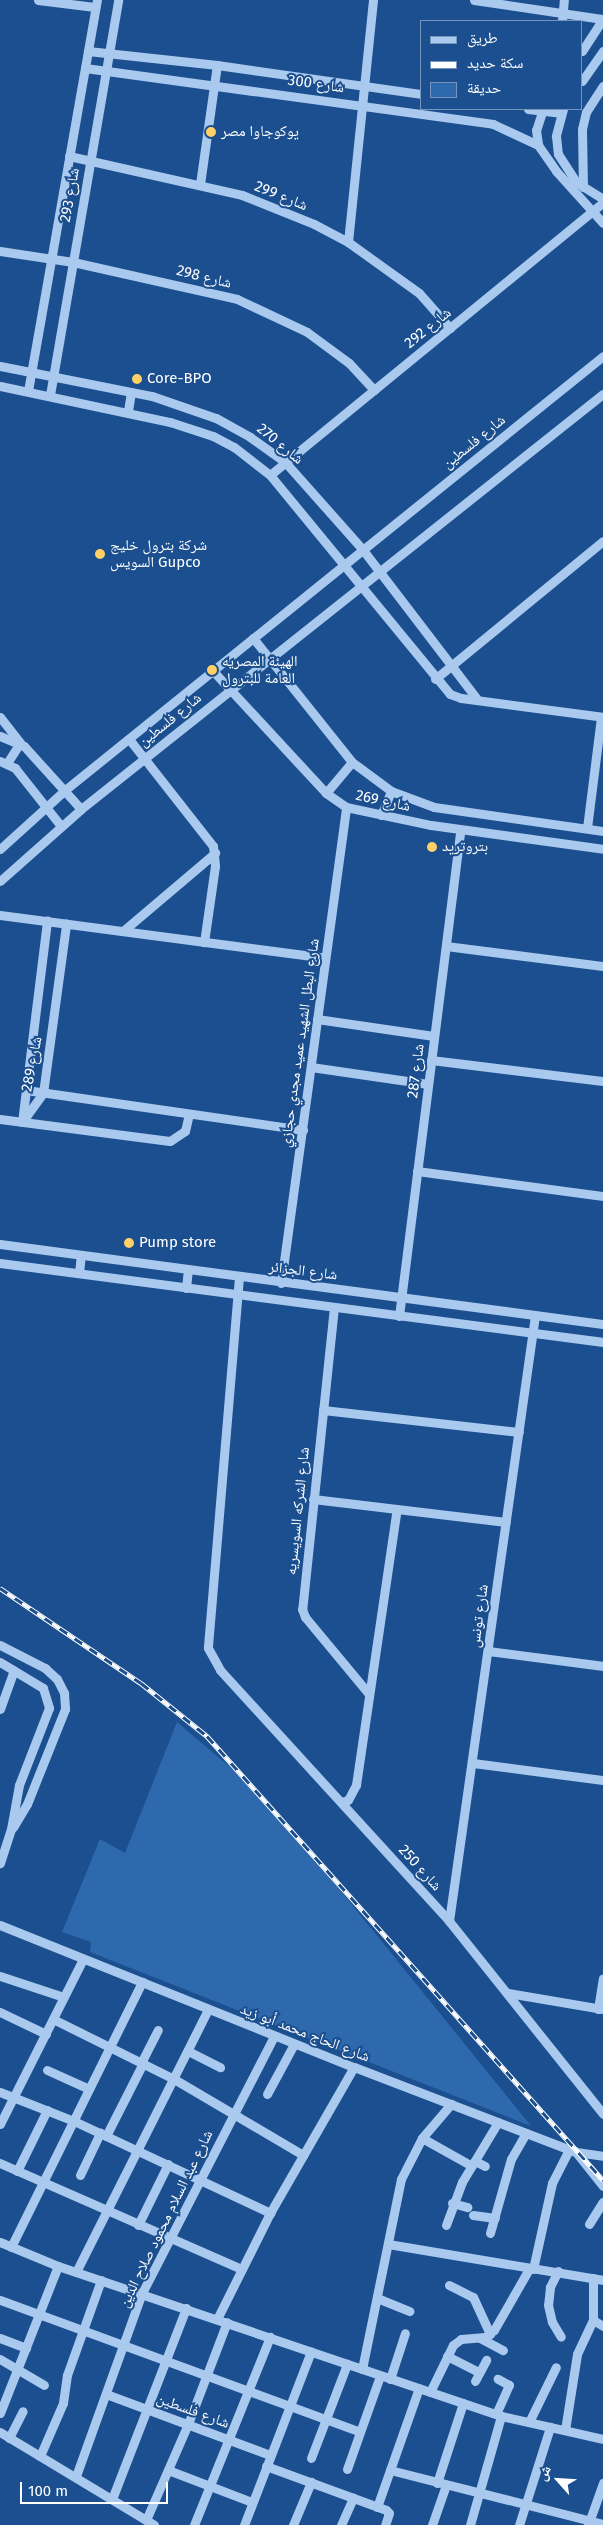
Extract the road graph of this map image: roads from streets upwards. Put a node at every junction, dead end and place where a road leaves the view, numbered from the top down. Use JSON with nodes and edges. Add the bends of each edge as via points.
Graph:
{"nodes":[{"id":1,"x":38,"y":0,"type":"edge"},
{"id":2,"x":118,"y":0,"type":"edge"},
{"id":3,"x":373,"y":0,"type":"edge"},
{"id":4,"x":474,"y":0,"type":"edge"},
{"id":5,"x":564,"y":0,"type":"edge"},
{"id":6,"x":96,"y":4,"type":"edge"},
{"id":7,"x":562,"y":17,"type":"edge"},
{"id":8,"x":603,"y":19,"type":"edge"},
{"id":9,"x":583,"y":49,"type":"edge"},
{"id":10,"x":603,"y":51,"type":"edge"},
{"id":11,"x":88,"y":52,"type":"junction"},
{"id":12,"x":109,"y":54,"type":"junction"},
{"id":13,"x":217,"y":65,"type":"junction"},
{"id":14,"x":85,"y":68,"type":"junction"},
{"id":15,"x":106,"y":70,"type":"junction"},
{"id":16,"x":583,"y":81,"type":"edge"},
{"id":17,"x":214,"y":83,"type":"junction"},
{"id":18,"x":364,"y":86,"type":"junction"},
{"id":19,"x":603,"y":86,"type":"edge"},
{"id":20,"x":420,"y":94,"type":"edge"},
{"id":21,"x":362,"y":104,"type":"junction"},
{"id":22,"x":542,"y":110,"type":"edge"},
{"id":23,"x":561,"y":111,"type":"edge"},
{"id":24,"x":538,"y":144,"type":"junction"},
{"id":25,"x":69,"y":156,"type":"junction"},
{"id":26,"x":90,"y":161,"type":"junction"},
{"id":27,"x":200,"y":184,"type":"junction"},
{"id":28,"x":583,"y":187,"type":"junction"},
{"id":29,"x":603,"y":200,"type":"edge"},
{"id":30,"x":593,"y":210,"type":"junction"},
{"id":31,"x":603,"y":223,"type":"edge"},
{"id":32,"x":348,"y":242,"type":"junction"},
{"id":33,"x":0,"y":250,"type":"edge"},
{"id":34,"x":52,"y":259,"type":"junction"},
{"id":35,"x":73,"y":262,"type":"junction"},
{"id":36,"x":450,"y":328,"type":"junction"},
{"id":37,"x":603,"y":356,"type":"edge"},
{"id":38,"x":0,"y":366,"type":"edge"},
{"id":39,"x":32,"y":372,"type":"junction"},
{"id":40,"x":53,"y":376,"type":"junction"},
{"id":41,"x":0,"y":386,"type":"edge"},
{"id":42,"x":374,"y":390,"type":"junction"},
{"id":43,"x":28,"y":391,"type":"junction"},
{"id":44,"x":131,"y":392,"type":"junction"},
{"id":45,"x":603,"y":394,"type":"edge"},
{"id":46,"x":50,"y":395,"type":"junction"},
{"id":47,"x":128,"y":411,"type":"junction"},
{"id":48,"x":286,"y":462,"type":"junction"},
{"id":49,"x":270,"y":475,"type":"junction"},
{"id":50,"x":603,"y":541,"type":"edge"},
{"id":51,"x":363,"y":550,"type":"junction"},
{"id":52,"x":346,"y":564,"type":"junction"},
{"id":53,"x":379,"y":570,"type":"junction"},
{"id":54,"x":362,"y":584,"type":"junction"},
{"id":55,"x":253,"y":638,"type":"junction"},
{"id":56,"x":269,"y":658,"type":"junction"},
{"id":57,"x":450,"y":664,"type":"junction"},
{"id":58,"x":213,"y":671,"type":"junction"},
{"id":59,"x":435,"y":679,"type":"junction"},
{"id":60,"x":230,"y":690,"type":"junction"},
{"id":61,"x":476,"y":698,"type":"junction"},
{"id":62,"x":0,"y":717,"type":"edge"},
{"id":63,"x":602,"y":717,"type":"edge"},
{"id":64,"x":0,"y":736,"type":"edge"},
{"id":65,"x":129,"y":739,"type":"junction"},
{"id":66,"x":20,"y":743,"type":"junction"},
{"id":67,"x":144,"y":758,"type":"junction"},
{"id":68,"x":4,"y":762,"type":"edge"},
{"id":69,"x":352,"y":762,"type":"junction"},
{"id":70,"x":65,"y":790,"type":"junction"},
{"id":71,"x":391,"y":791,"type":"junction"},
{"id":72,"x":326,"y":793,"type":"junction"},
{"id":73,"x":46,"y":807,"type":"junction"},
{"id":74,"x":346,"y":807,"type":"junction"},
{"id":75,"x":81,"y":809,"type":"junction"},
{"id":76,"x":381,"y":816,"type":"junction"},
{"id":77,"x":61,"y":826,"type":"junction"},
{"id":78,"x":587,"y":828,"type":"junction"},
{"id":79,"x":460,"y":830,"type":"junction"},
{"id":80,"x":603,"y":831,"type":"edge"},
{"id":81,"x":603,"y":836,"type":"edge"},
{"id":82,"x":602,"y":848,"type":"edge"},
{"id":83,"x":0,"y":849,"type":"edge"},
{"id":84,"x":215,"y":853,"type":"junction"},
{"id":85,"x":0,"y":881,"type":"edge"},
{"id":86,"x":0,"y":915,"type":"edge"},
{"id":87,"x":47,"y":921,"type":"junction"},
{"id":88,"x":66,"y":924,"type":"junction"},
{"id":89,"x":123,"y":932,"type":"junction"},
{"id":90,"x":204,"y":942,"type":"junction"},
{"id":91,"x":446,"y":946,"type":"junction"},
{"id":92,"x":325,"y":958,"type":"junction"},
{"id":93,"x":603,"y":966,"type":"edge"},
{"id":94,"x":317,"y":1019,"type":"junction"},
{"id":95,"x":434,"y":1036,"type":"junction"},
{"id":96,"x":431,"y":1060,"type":"junction"},
{"id":97,"x":311,"y":1068,"type":"junction"},
{"id":98,"x":603,"y":1081,"type":"edge"},
{"id":99,"x":428,"y":1084,"type":"junction"},
{"id":100,"x":26,"y":1090,"type":"junction"},
{"id":101,"x":44,"y":1093,"type":"junction"},
{"id":102,"x":189,"y":1114,"type":"junction"},
{"id":103,"x":0,"y":1119,"type":"edge"},
{"id":104,"x":22,"y":1122,"type":"junction"},
{"id":105,"x":303,"y":1130,"type":"junction"},
{"id":106,"x":417,"y":1170,"type":"junction"},
{"id":107,"x":603,"y":1196,"type":"edge"},
{"id":108,"x":0,"y":1244,"type":"edge"},
{"id":109,"x":81,"y":1255,"type":"junction"},
{"id":110,"x":0,"y":1263,"type":"edge"},
{"id":111,"x":188,"y":1269,"type":"junction"},
{"id":112,"x":78,"y":1274,"type":"junction"},
{"id":113,"x":239,"y":1277,"type":"junction"},
{"id":114,"x":281,"y":1283,"type":"junction"},
{"id":115,"x":186,"y":1288,"type":"junction"},
{"id":116,"x":238,"y":1294,"type":"junction"},
{"id":117,"x":401,"y":1296,"type":"junction"},
{"id":118,"x":334,"y":1307,"type":"junction"},
{"id":119,"x":535,"y":1315,"type":"junction"},
{"id":120,"x":398,"y":1316,"type":"junction"},
{"id":121,"x":603,"y":1324,"type":"edge"},
{"id":122,"x":533,"y":1334,"type":"junction"},
{"id":123,"x":603,"y":1342,"type":"edge"},
{"id":124,"x":323,"y":1410,"type":"junction"},
{"id":125,"x":519,"y":1432,"type":"junction"},
{"id":126,"x":313,"y":1500,"type":"junction"},
{"id":127,"x":397,"y":1509,"type":"junction"},
{"id":128,"x":506,"y":1522,"type":"junction"},
{"id":129,"x":0,"y":1645,"type":"edge"},
{"id":130,"x":488,"y":1651,"type":"junction"},
{"id":131,"x":0,"y":1662,"type":"edge"},
{"id":132,"x":603,"y":1666,"type":"edge"},
{"id":133,"x":14,"y":1670,"type":"junction"},
{"id":134,"x":370,"y":1694,"type":"junction"},
{"id":135,"x":0,"y":1709,"type":"edge"},
{"id":136,"x":473,"y":1763,"type":"junction"},
{"id":137,"x":603,"y":1780,"type":"edge"},
{"id":138,"x":341,"y":1802,"type":"junction"},
{"id":139,"x":11,"y":1829,"type":"junction"},
{"id":140,"x":0,"y":1863,"type":"edge"},
{"id":141,"x":449,"y":1921,"type":"junction"},
{"id":142,"x":0,"y":1925,"type":"edge"},
{"id":143,"x":83,"y":1958,"type":"junction"},
{"id":144,"x":0,"y":1976,"type":"edge"},
{"id":145,"x":603,"y":1978,"type":"edge"},
{"id":146,"x":142,"y":1982,"type":"junction"},
{"id":147,"x":508,"y":1993,"type":"junction"},
{"id":148,"x":64,"y":1997,"type":"junction"},
{"id":149,"x":208,"y":2009,"type":"junction"},
{"id":150,"x":601,"y":2009,"type":"edge"},
{"id":151,"x":0,"y":2012,"type":"edge"},
{"id":152,"x":53,"y":2019,"type":"junction"},
{"id":153,"x":158,"y":2030,"type":"dead end"},
{"id":154,"x":46,"y":2034,"type":"junction"},
{"id":155,"x":274,"y":2036,"type":"junction"},
{"id":156,"x":294,"y":2044,"type":"junction"},
{"id":157,"x":110,"y":2047,"type":"junction"},
{"id":158,"x":188,"y":2051,"type":"junction"},
{"id":159,"x":142,"y":2063,"type":"junction"},
{"id":160,"x":354,"y":2067,"type":"junction"},
{"id":161,"x":220,"y":2068,"type":"dead end"},
{"id":162,"x":47,"y":2070,"type":"dead end"},
{"id":163,"x":174,"y":2079,"type":"junction"},
{"id":164,"x":89,"y":2089,"type":"junction"},
{"id":165,"x":0,"y":2092,"type":"edge"},
{"id":166,"x":267,"y":2094,"type":"dead end"},
{"id":167,"x":14,"y":2097,"type":"junction"},
{"id":168,"x":451,"y":2104,"type":"junction"},
{"id":169,"x":47,"y":2110,"type":"junction"},
{"id":170,"x":233,"y":2114,"type":"junction"},
{"id":171,"x":603,"y":2114,"type":"edge"},
{"id":172,"x":74,"y":2121,"type":"junction"},
{"id":173,"x":498,"y":2122,"type":"junction"},
{"id":174,"x":0,"y":2124,"type":"edge"},
{"id":175,"x":526,"y":2133,"type":"junction"},
{"id":176,"x":103,"y":2135,"type":"junction"},
{"id":177,"x":422,"y":2138,"type":"junction"},
{"id":178,"x":572,"y":2150,"type":"junction"},
{"id":179,"x":138,"y":2151,"type":"junction"},
{"id":180,"x":303,"y":2155,"type":"junction"},
{"id":181,"x":603,"y":2156,"type":"edge"},
{"id":182,"x":168,"y":2164,"type":"junction"},
{"id":183,"x":473,"y":2164,"type":"junction"},
{"id":184,"x":485,"y":2166,"type":"dead end"},
{"id":185,"x":1,"y":2167,"type":"edge"},
{"id":186,"x":17,"y":2171,"type":"junction"},
{"id":187,"x":80,"y":2174,"type":"dead end"},
{"id":188,"x":199,"y":2179,"type":"junction"},
{"id":189,"x":43,"y":2183,"type":"junction"},
{"id":190,"x":603,"y":2186,"type":"edge"},
{"id":191,"x":603,"y":2202,"type":"edge"},
{"id":192,"x":452,"y":2203,"type":"junction"},
{"id":193,"x":467,"y":2207,"type":"dead end"},
{"id":194,"x":107,"y":2212,"type":"junction"},
{"id":195,"x":270,"y":2213,"type":"junction"},
{"id":196,"x":473,"y":2215,"type":"dead end"},
{"id":197,"x":494,"y":2218,"type":"junction"},
{"id":198,"x":589,"y":2224,"type":"dead end"},
{"id":199,"x":138,"y":2225,"type":"junction"},
{"id":200,"x":446,"y":2225,"type":"dead end"},
{"id":201,"x":490,"y":2233,"type":"dead end"},
{"id":202,"x":170,"y":2239,"type":"junction"},
{"id":203,"x":0,"y":2242,"type":"edge"},
{"id":204,"x":388,"y":2244,"type":"junction"},
{"id":205,"x":11,"y":2247,"type":"junction"},
{"id":206,"x":58,"y":2266,"type":"junction"},
{"id":207,"x":242,"y":2269,"type":"junction"},
{"id":208,"x":531,"y":2269,"type":"junction"},
{"id":209,"x":558,"y":2271,"type":"junction"},
{"id":210,"x":76,"y":2272,"type":"junction"},
{"id":211,"x":593,"y":2278,"type":"junction"},
{"id":212,"x":100,"y":2280,"type":"junction"},
{"id":213,"x":603,"y":2280,"type":"edge"},
{"id":214,"x":449,"y":2285,"type":"dead end"},
{"id":215,"x":142,"y":2293,"type":"junction"},
{"id":216,"x":377,"y":2298,"type":"junction"},
{"id":217,"x":0,"y":2300,"type":"edge"},
{"id":218,"x":186,"y":2308,"type":"junction"},
{"id":219,"x":410,"y":2311,"type":"dead end"},
{"id":220,"x":39,"y":2315,"type":"junction"},
{"id":221,"x":217,"y":2319,"type":"junction"},
{"id":222,"x":593,"y":2320,"type":"junction"},
{"id":223,"x":227,"y":2322,"type":"junction"},
{"id":224,"x":603,"y":2326,"type":"edge"},
{"id":225,"x":82,"y":2331,"type":"junction"},
{"id":226,"x":405,"y":2333,"type":"dead end"},
{"id":227,"x":490,"y":2334,"type":"junction"},
{"id":228,"x":270,"y":2337,"type":"junction"},
{"id":229,"x":560,"y":2337,"type":"dead end"},
{"id":230,"x":0,"y":2338,"type":"edge"},
{"id":231,"x":480,"y":2338,"type":"junction"},
{"id":232,"x":123,"y":2346,"type":"junction"},
{"id":233,"x":26,"y":2348,"type":"junction"},
{"id":234,"x":503,"y":2350,"type":"dead end"},
{"id":235,"x":311,"y":2351,"type":"junction"},
{"id":236,"x":447,"y":2356,"type":"junction"},
{"id":237,"x":0,"y":2360,"type":"edge"},
{"id":238,"x":486,"y":2360,"type":"dead end"},
{"id":239,"x":166,"y":2361,"type":"junction"},
{"id":240,"x":347,"y":2364,"type":"junction"},
{"id":241,"x":556,"y":2367,"type":"dead end"},
{"id":242,"x":18,"y":2369,"type":"junction"},
{"id":243,"x":362,"y":2369,"type":"junction"},
{"id":244,"x":479,"y":2372,"type":"junction"},
{"id":245,"x":206,"y":2376,"type":"junction"},
{"id":246,"x":380,"y":2376,"type":"junction"},
{"id":247,"x":390,"y":2379,"type":"junction"},
{"id":248,"x":498,"y":2379,"type":"dead end"},
{"id":249,"x":475,"y":2382,"type":"dead end"},
{"id":250,"x":44,"y":2385,"type":"dead end"},
{"id":251,"x":419,"y":2388,"type":"junction"},
{"id":252,"x":249,"y":2392,"type":"junction"},
{"id":253,"x":430,"y":2392,"type":"junction"},
{"id":254,"x":106,"y":2394,"type":"junction"},
{"id":255,"x":463,"y":2403,"type":"junction"},
{"id":256,"x":289,"y":2407,"type":"junction"},
{"id":257,"x":147,"y":2409,"type":"junction"},
{"id":258,"x":23,"y":2411,"type":"dead end"},
{"id":259,"x":0,"y":2413,"type":"edge"},
{"id":260,"x":499,"y":2415,"type":"junction"},
{"id":261,"x":325,"y":2420,"type":"junction"},
{"id":262,"x":529,"y":2422,"type":"junction"},
{"id":263,"x":188,"y":2424,"type":"junction"},
{"id":264,"x":550,"y":2427,"type":"junction"},
{"id":265,"x":565,"y":2430,"type":"junction"},
{"id":266,"x":0,"y":2432,"type":"edge"},
{"id":267,"x":360,"y":2432,"type":"junction"},
{"id":268,"x":10,"y":2438,"type":"junction"},
{"id":269,"x":603,"y":2438,"type":"edge"},
{"id":270,"x":230,"y":2440,"type":"junction"},
{"id":271,"x":270,"y":2455,"type":"junction"},
{"id":272,"x":40,"y":2456,"type":"junction"},
{"id":273,"x":311,"y":2458,"type":"dead end"},
{"id":274,"x":266,"y":2466,"type":"junction"},
{"id":275,"x":347,"y":2469,"type":"dead end"},
{"id":276,"x":168,"y":2470,"type":"junction"},
{"id":277,"x":390,"y":2470,"type":"junction"},
{"id":278,"x":76,"y":2476,"type":"junction"},
{"id":279,"x":312,"y":2482,"type":"junction"},
{"id":280,"x":603,"y":2483,"type":"edge"},
{"id":281,"x":442,"y":2484,"type":"junction"},
{"id":282,"x":211,"y":2486,"type":"junction"},
{"id":283,"x":479,"y":2493,"type":"junction"},
{"id":284,"x":353,"y":2498,"type":"junction"},
{"id":285,"x":112,"y":2499,"type":"junction"},
{"id":286,"x":252,"y":2502,"type":"junction"},
{"id":287,"x":526,"y":2504,"type":"junction"},
{"id":288,"x":377,"y":2507,"type":"junction"},
{"id":289,"x":387,"y":2521,"type":"edge"},
{"id":290,"x":150,"y":2522,"type":"edge"},
{"id":291,"x":588,"y":2522,"type":"edge"},
{"id":292,"x":247,"y":2524,"type":"edge"},
{"id":293,"x":603,"y":2524,"type":"edge"},
{"id":294,"x":194,"y":2525,"type":"edge"},
{"id":295,"x":293,"y":2525,"type":"edge"},
{"id":296,"x":341,"y":2525,"type":"edge"},
{"id":297,"x":432,"y":2525,"type":"edge"},
{"id":298,"x":470,"y":2525,"type":"edge"},
{"id":299,"x":519,"y":2525,"type":"edge"}],
"edges":[{"from":1,"to":6,"type":"street"},
{"from":2,"to":12,"type":"street","name":"شارع 293"},
{"from":3,"to":18,"type":"street"},
{"from":4,"to":7,"type":"street"},
{"from":5,"to":7,"type":"street"},
{"from":6,"to":11,"type":"street","name":"شارع 293"},
{"from":7,"to":8,"type":"street"},
{"from":8,"to":9,"type":"street"},
{"from":10,"to":16,"type":"street"},
{"from":11,"to":12,"type":"street","name":"شارع 300"},
{"from":11,"to":14,"type":"street","name":"شارع 293"},
{"from":12,"to":13,"type":"street","name":"شارع 300"},
{"from":12,"to":15,"type":"street","name":"شارع 293"},
{"from":13,"to":17,"type":"street"},
{"from":13,"to":18,"type":"street","name":"شارع 300"},
{"from":14,"to":15,"type":"street","name":"شارع 300"},
{"from":14,"to":25,"type":"street","name":"شارع 293"},
{"from":15,"to":17,"type":"street","name":"شارع 300"},
{"from":15,"to":26,"type":"street","name":"شارع 293"},
{"from":17,"to":21,"type":"street","name":"شارع 300"},
{"from":17,"to":27,"type":"street"},
{"from":18,"to":20,"type":"street","name":"شارع 300"},
{"from":18,"to":21,"type":"street"},
{"from":19,"to":28,"type":"street","via":[[586,112],[582,129]]},
{"from":21,"to":24,"type":"street","name":"شارع 300","via":[[494,124]]},
{"from":21,"to":32,"type":"street"},
{"from":22,"to":23,"type":"street"},
{"from":22,"to":24,"type":"street","via":[[536,130]]},
{"from":23,"to":28,"type":"street","via":[[556,136],[558,154],[565,168]]},
{"from":24,"to":30,"type":"street","via":[[556,171]]},
{"from":25,"to":26,"type":"street","name":"شارع 299"},
{"from":25,"to":34,"type":"street","name":"شارع 293"},
{"from":26,"to":27,"type":"street","name":"شارع 299"},
{"from":26,"to":35,"type":"street","name":"شارع 293"},
{"from":27,"to":32,"type":"street","name":"شارع 299","via":[[278,208]]},
{"from":28,"to":29,"type":"street"},
{"from":29,"to":30,"type":"street","name":"شارع 292"},
{"from":30,"to":31,"type":"street"},
{"from":30,"to":36,"type":"street","name":"شارع 292"},
{"from":32,"to":36,"type":"street","name":"شارع 299","via":[[419,292]]},
{"from":33,"to":34,"type":"street","name":"شارع 298"},
{"from":34,"to":35,"type":"street","name":"شارع 298"},
{"from":34,"to":39,"type":"street","name":"شارع 293"},
{"from":35,"to":40,"type":"street","name":"شارع 293"},
{"from":35,"to":42,"type":"street","name":"شارع 298","via":[[200,289],[273,314],[307,332],[349,363]]},
{"from":36,"to":42,"type":"street","name":"شارع 292"},
{"from":37,"to":51,"type":"street","name":"شارع فلسطين"},
{"from":38,"to":39,"type":"street","name":"شارع 270"},
{"from":39,"to":40,"type":"street","name":"شارع 270"},
{"from":39,"to":43,"type":"street","name":"شارع 293"},
{"from":40,"to":44,"type":"street","name":"شارع 270"},
{"from":40,"to":46,"type":"street","name":"شارع 293"},
{"from":41,"to":43,"type":"street","name":"شارع 270"},
{"from":42,"to":48,"type":"street","name":"شارع 292"},
{"from":43,"to":46,"type":"street","name":"شارع 270"},
{"from":44,"to":47,"type":"street"},
{"from":44,"to":48,"type":"street","name":"شارع 270","via":[[216,418]]},
{"from":45,"to":53,"type":"street"},
{"from":46,"to":47,"type":"street","name":"شارع 270"},
{"from":47,"to":49,"type":"street","name":"شارع 270","via":[[213,436]]},
{"from":48,"to":49,"type":"street","name":"شارع 292"},
{"from":48,"to":51,"type":"street","name":"شارع 270"},
{"from":49,"to":52,"type":"street","name":"شارع 270"},
{"from":50,"to":57,"type":"street"},
{"from":51,"to":52,"type":"street","name":"شارع فلسطين"},
{"from":51,"to":53,"type":"street","name":"شارع 270"},
{"from":52,"to":54,"type":"street","name":"شارع 270"},
{"from":52,"to":55,"type":"street","name":"شارع فلسطين"},
{"from":53,"to":54,"type":"street","name":"شارع فلسطين"},
{"from":53,"to":57,"type":"street","name":"شارع 270"},
{"from":54,"to":56,"type":"street","name":"شارع فلسطين"},
{"from":54,"to":59,"type":"street","name":"شارع 270"},
{"from":55,"to":56,"type":"street","name":"شارع 269"},
{"from":55,"to":58,"type":"street","name":"شارع فلسطين"},
{"from":56,"to":60,"type":"street","name":"شارع فلسطين"},
{"from":56,"to":69,"type":"street","name":"شارع 269"},
{"from":57,"to":59,"type":"street"},
{"from":57,"to":61,"type":"street","name":"شارع 270"},
{"from":58,"to":60,"type":"street","name":"شارع 269"},
{"from":58,"to":65,"type":"street","name":"شارع فلسطين"},
{"from":59,"to":61,"type":"street","name":"شارع 270","via":[[450,694]]},
{"from":60,"to":67,"type":"street","name":"شارع فلسطين"},
{"from":60,"to":72,"type":"street","name":"شارع 269"},
{"from":61,"to":63,"type":"street","name":"شارع 270"},
{"from":62,"to":66,"type":"street"},
{"from":63,"to":78,"type":"street"},
{"from":64,"to":66,"type":"street"},
{"from":65,"to":67,"type":"street"},
{"from":65,"to":70,"type":"street","name":"شارع فلسطين"},
{"from":66,"to":68,"type":"street"},
{"from":66,"to":70,"type":"street"},
{"from":67,"to":75,"type":"street","name":"شارع فلسطين"},
{"from":67,"to":84,"type":"street","via":[[209,837]]},
{"from":68,"to":73,"type":"street","via":[[22,776]]},
{"from":69,"to":71,"type":"street","name":"شارع 269"},
{"from":69,"to":72,"type":"street"},
{"from":70,"to":73,"type":"street","name":"شارع فلسطين"},
{"from":70,"to":75,"type":"street"},
{"from":71,"to":76,"type":"street"},
{"from":71,"to":78,"type":"street","name":"شارع 269","via":[[434,807]]},
{"from":72,"to":74,"type":"street","name":"شارع 269"},
{"from":73,"to":77,"type":"street"},
{"from":73,"to":83,"type":"street","name":"شارع فلسطين"},
{"from":74,"to":76,"type":"street","name":"شارع 269"},
{"from":74,"to":92,"type":"street","name":"شارع البطل الشهيد عميد مجدي حجازي"},
{"from":75,"to":77,"type":"street","name":"شارع فلسطين"},
{"from":76,"to":79,"type":"street","name":"شارع 269"},
{"from":77,"to":85,"type":"street","name":"شارع فلسطين"},
{"from":78,"to":80,"type":"street","name":"شارع 269"},
{"from":79,"to":82,"type":"street","name":"شارع 269"},
{"from":79,"to":91,"type":"street","name":"شارع 287"},
{"from":81,"to":82,"type":"street"},
{"from":84,"to":89,"type":"street"},
{"from":84,"to":90,"type":"street"},
{"from":86,"to":87,"type":"street"},
{"from":87,"to":88,"type":"street"},
{"from":87,"to":100,"type":"street","name":"شارع 289"},
{"from":88,"to":89,"type":"street"},
{"from":88,"to":101,"type":"street","name":"شارع 289"},
{"from":89,"to":90,"type":"street"},
{"from":90,"to":92,"type":"street"},
{"from":91,"to":93,"type":"street"},
{"from":91,"to":95,"type":"street","name":"شارع 287"},
{"from":92,"to":94,"type":"street","name":"شارع البطل الشهيد عميد مجدي حجازي"},
{"from":94,"to":95,"type":"street"},
{"from":94,"to":97,"type":"street","name":"شارع البطل الشهيد عميد مجدي حجازي"},
{"from":95,"to":96,"type":"street","name":"شارع 287"},
{"from":96,"to":98,"type":"street"},
{"from":96,"to":99,"type":"street","name":"شارع 287"},
{"from":97,"to":99,"type":"street"},
{"from":97,"to":105,"type":"street","name":"شارع البطل الشهيد عميد مجدي حجازي"},
{"from":99,"to":106,"type":"street","name":"شارع 287"},
{"from":100,"to":101,"type":"street"},
{"from":100,"to":104,"type":"street","name":"شارع 289"},
{"from":101,"to":102,"type":"street"},
{"from":101,"to":104,"type":"street","name":"شارع 289"},
{"from":102,"to":104,"type":"street","via":[[184,1131],[170,1141]]},
{"from":102,"to":105,"type":"street"},
{"from":103,"to":104,"type":"street"},
{"from":105,"to":114,"type":"street","name":"شارع البطل الشهيد عميد مجدي حجازي"},
{"from":106,"to":107,"type":"street"},
{"from":106,"to":117,"type":"street","name":"شارع 287"},
{"from":108,"to":109,"type":"street","name":"شارع الجزائر"},
{"from":109,"to":111,"type":"street","name":"شارع الجزائر"},
{"from":109,"to":112,"type":"street"},
{"from":110,"to":112,"type":"street"},
{"from":111,"to":113,"type":"street","name":"شارع الجزائر"},
{"from":111,"to":115,"type":"street"},
{"from":112,"to":115,"type":"street"},
{"from":113,"to":114,"type":"street","name":"شارع الجزائر"},
{"from":113,"to":116,"type":"street"},
{"from":114,"to":117,"type":"street","name":"شارع الجزائر"},
{"from":115,"to":116,"type":"street"},
{"from":116,"to":118,"type":"street"},
{"from":116,"to":138,"type":"street","name":"شارع 250","via":[[208,1648],[220,1670]]},
{"from":117,"to":119,"type":"street","name":"شارع الجزائر"},
{"from":117,"to":120,"type":"street","name":"شارع 287"},
{"from":118,"to":120,"type":"street"},
{"from":118,"to":124,"type":"street","name":"شارع الشركه السويسريه"},
{"from":119,"to":121,"type":"street","name":"شارع الجزائر"},
{"from":119,"to":122,"type":"street","name":"شارع تونس"},
{"from":120,"to":122,"type":"street"},
{"from":122,"to":123,"type":"street"},
{"from":122,"to":125,"type":"street","name":"شارع تونس"},
{"from":124,"to":125,"type":"street"},
{"from":124,"to":126,"type":"street","name":"شارع الشركه السويسريه"},
{"from":125,"to":128,"type":"street","name":"شارع تونس"},
{"from":126,"to":127,"type":"street"},
{"from":126,"to":134,"type":"street","name":"شارع الشركه السويسريه","via":[[302,1609]]},
{"from":127,"to":128,"type":"street"},
{"from":127,"to":134,"type":"street"},
{"from":128,"to":130,"type":"street","name":"شارع تونس"},
{"from":129,"to":139,"type":"street","via":[[46,1668],[64,1693],[65,1709],[27,1804]]},
{"from":130,"to":132,"type":"street"},
{"from":130,"to":136,"type":"street","name":"شارع تونس"},
{"from":131,"to":133,"type":"street"},
{"from":133,"to":135,"type":"street"},
{"from":133,"to":139,"type":"street","via":[[43,1688],[49,1708],[18,1786]]},
{"from":134,"to":138,"type":"street","via":[[356,1784],[348,1800]]},
{"from":136,"to":137,"type":"street"},
{"from":136,"to":141,"type":"street","name":"شارع تونس"},
{"from":138,"to":141,"type":"street","name":"شارع 250"},
{"from":139,"to":140,"type":"street"},
{"from":141,"to":147,"type":"street","name":"شارع 250"},
{"from":142,"to":143,"type":"street","name":"شارع الحاج محمد أبو زيد"},
{"from":143,"to":146,"type":"street","name":"شارع الحاج محمد أبو زيد"},
{"from":143,"to":148,"type":"street"},
{"from":144,"to":148,"type":"street"},
{"from":145,"to":150,"type":"street"},
{"from":146,"to":149,"type":"street","name":"شارع الحاج محمد أبو زيد"},
{"from":146,"to":157,"type":"street"},
{"from":147,"to":150,"type":"street"},
{"from":147,"to":171,"type":"street","name":"شارع 250"},
{"from":148,"to":152,"type":"street"},
{"from":149,"to":155,"type":"street","name":"شارع الحاج محمد أبو زيد"},
{"from":149,"to":158,"type":"street"},
{"from":151,"to":154,"type":"street"},
{"from":152,"to":154,"type":"street"},
{"from":152,"to":157,"type":"street"},
{"from":153,"to":159,"type":"street"},
{"from":154,"to":167,"type":"street"},
{"from":155,"to":156,"type":"street","name":"شارع الحاج محمد أبو زيد"},
{"from":155,"to":170,"type":"street","name":"شارع عبد السلام محمود صلاح الدين"},
{"from":156,"to":160,"type":"street","name":"شارع الحاج محمد أبو زيد"},
{"from":156,"to":166,"type":"street"},
{"from":157,"to":159,"type":"street"},
{"from":157,"to":164,"type":"street"},
{"from":158,"to":161,"type":"street"},
{"from":158,"to":163,"type":"street"},
{"from":159,"to":163,"type":"street"},
{"from":159,"to":176,"type":"street"},
{"from":160,"to":168,"type":"street","name":"شارع الحاج محمد أبو زيد"},
{"from":160,"to":180,"type":"street"},
{"from":162,"to":164,"type":"street"},
{"from":163,"to":170,"type":"street"},
{"from":163,"to":179,"type":"street"},
{"from":164,"to":172,"type":"street"},
{"from":165,"to":167,"type":"street"},
{"from":167,"to":169,"type":"street"},
{"from":167,"to":174,"type":"street"},
{"from":168,"to":173,"type":"street","name":"شارع الحاج محمد أبو زيد"},
{"from":168,"to":177,"type":"street"},
{"from":169,"to":172,"type":"street"},
{"from":169,"to":186,"type":"street"},
{"from":170,"to":180,"type":"street"},
{"from":170,"to":188,"type":"street","name":"شارع عبد السلام محمود صلاح الدين"},
{"from":172,"to":176,"type":"street"},
{"from":172,"to":189,"type":"street"},
{"from":173,"to":175,"type":"street","name":"شارع الحاج محمد أبو زيد"},
{"from":173,"to":183,"type":"street"},
{"from":175,"to":178,"type":"street","name":"شارع الحاج محمد أبو زيد"},
{"from":175,"to":197,"type":"street","via":[[511,2159]]},
{"from":176,"to":179,"type":"street"},
{"from":176,"to":187,"type":"street"},
{"from":177,"to":183,"type":"street"},
{"from":177,"to":204,"type":"street","via":[[402,2178]]},
{"from":178,"to":181,"type":"street","name":"شارع الحاج محمد أبو زيد"},
{"from":178,"to":190,"type":"street"},
{"from":178,"to":208,"type":"street","via":[[552,2183]]},
{"from":179,"to":182,"type":"street"},
{"from":179,"to":194,"type":"street"},
{"from":180,"to":195,"type":"street"},
{"from":182,"to":188,"type":"street"},
{"from":182,"to":199,"type":"street"},
{"from":183,"to":184,"type":"street"},
{"from":183,"to":192,"type":"street"},
{"from":185,"to":186,"type":"street"},
{"from":186,"to":189,"type":"street"},
{"from":188,"to":195,"type":"street"},
{"from":188,"to":202,"type":"street","name":"شارع عبد السلام محمود صلاح الدين"},
{"from":189,"to":194,"type":"street"},
{"from":189,"to":205,"type":"street"},
{"from":191,"to":198,"type":"street"},
{"from":192,"to":193,"type":"street"},
{"from":192,"to":200,"type":"street"},
{"from":194,"to":199,"type":"street"},
{"from":194,"to":210,"type":"street"},
{"from":195,"to":207,"type":"street"},
{"from":196,"to":197,"type":"street"},
{"from":197,"to":201,"type":"street"},
{"from":199,"to":202,"type":"street"},
{"from":202,"to":207,"type":"street"},
{"from":202,"to":215,"type":"street","name":"شارع عبد السلام محمود صلاح الدين"},
{"from":203,"to":205,"type":"street"},
{"from":204,"to":208,"type":"street"},
{"from":204,"to":216,"type":"street"},
{"from":205,"to":206,"type":"street"},
{"from":206,"to":210,"type":"street"},
{"from":206,"to":220,"type":"street"},
{"from":207,"to":221,"type":"street"},
{"from":208,"to":209,"type":"street"},
{"from":208,"to":227,"type":"street"},
{"from":209,"to":211,"type":"street"},
{"from":209,"to":229,"type":"street","via":[[550,2287],[548,2305]]},
{"from":210,"to":212,"type":"street"},
{"from":211,"to":213,"type":"street"},
{"from":211,"to":222,"type":"street"},
{"from":212,"to":215,"type":"street"},
{"from":212,"to":225,"type":"street"},
{"from":214,"to":227,"type":"street","via":[[473,2297]]},
{"from":215,"to":218,"type":"street"},
{"from":215,"to":232,"type":"street","name":"شارع عبد السلام محمود صلاح الدين"},
{"from":216,"to":219,"type":"street"},
{"from":216,"to":243,"type":"street"},
{"from":217,"to":220,"type":"street"},
{"from":218,"to":221,"type":"street"},
{"from":218,"to":239,"type":"street"},
{"from":220,"to":225,"type":"street"},
{"from":220,"to":233,"type":"street"},
{"from":221,"to":223,"type":"street"},
{"from":222,"to":224,"type":"street"},
{"from":222,"to":265,"type":"street","via":[[577,2354]]},
{"from":223,"to":228,"type":"street"},
{"from":223,"to":245,"type":"street"},
{"from":225,"to":232,"type":"street"},
{"from":225,"to":272,"type":"street","via":[[67,2375],[63,2403]]},
{"from":226,"to":247,"type":"street"},
{"from":227,"to":231,"type":"street"},
{"from":228,"to":235,"type":"street"},
{"from":228,"to":252,"type":"street"},
{"from":230,"to":233,"type":"street"},
{"from":231,"to":234,"type":"street"},
{"from":231,"to":236,"type":"street","via":[[455,2342]]},
{"from":232,"to":239,"type":"street"},
{"from":232,"to":254,"type":"street","name":"شارع عبد السلام محمود صلاح الدين"},
{"from":233,"to":242,"type":"street"},
{"from":235,"to":240,"type":"street"},
{"from":235,"to":256,"type":"street"},
{"from":236,"to":244,"type":"street"},
{"from":236,"to":253,"type":"street"},
{"from":237,"to":242,"type":"street"},
{"from":238,"to":244,"type":"street"},
{"from":239,"to":245,"type":"street"},
{"from":239,"to":257,"type":"street"},
{"from":240,"to":243,"type":"street"},
{"from":240,"to":261,"type":"street"},
{"from":241,"to":262,"type":"street"},
{"from":242,"to":250,"type":"street"},
{"from":242,"to":259,"type":"street"},
{"from":243,"to":246,"type":"street"},
{"from":244,"to":249,"type":"street"},
{"from":245,"to":252,"type":"street"},
{"from":245,"to":263,"type":"street"},
{"from":246,"to":247,"type":"street"},
{"from":246,"to":267,"type":"street"},
{"from":247,"to":251,"type":"street"},
{"from":248,"to":260,"type":"street","via":[[510,2385]]},
{"from":251,"to":253,"type":"street"},
{"from":251,"to":277,"type":"street"},
{"from":252,"to":256,"type":"street"},
{"from":252,"to":270,"type":"street"},
{"from":253,"to":255,"type":"street"},
{"from":254,"to":257,"type":"street","name":"شارع فلسطين"},
{"from":254,"to":278,"type":"street","name":"شارع عبد السلام محمود صلاح الدين"},
{"from":255,"to":260,"type":"street"},
{"from":255,"to":281,"type":"street"},
{"from":256,"to":261,"type":"street"},
{"from":256,"to":271,"type":"street"},
{"from":257,"to":263,"type":"street","name":"شارع فلسطين"},
{"from":257,"to":285,"type":"street"},
{"from":258,"to":268,"type":"street"},
{"from":260,"to":262,"type":"street"},
{"from":260,"to":283,"type":"street"},
{"from":261,"to":267,"type":"street"},
{"from":261,"to":273,"type":"street"},
{"from":262,"to":264,"type":"street"},
{"from":263,"to":270,"type":"street","name":"شارع فلسطين"},
{"from":263,"to":276,"type":"street"},
{"from":264,"to":265,"type":"street"},
{"from":264,"to":287,"type":"street"},
{"from":265,"to":269,"type":"street"},
{"from":266,"to":268,"type":"street"},
{"from":267,"to":275,"type":"street"},
{"from":268,"to":272,"type":"street"},
{"from":270,"to":271,"type":"street","name":"شارع فلسطين"},
{"from":270,"to":282,"type":"street"},
{"from":271,"to":274,"type":"street"},
{"from":272,"to":278,"type":"street"},
{"from":274,"to":279,"type":"street"},
{"from":274,"to":286,"type":"street"},
{"from":276,"to":282,"type":"street"},
{"from":276,"to":290,"type":"street"},
{"from":277,"to":281,"type":"street"},
{"from":277,"to":288,"type":"street"},
{"from":278,"to":285,"type":"street"},
{"from":279,"to":284,"type":"street"},
{"from":279,"to":295,"type":"street"},
{"from":280,"to":291,"type":"street"},
{"from":281,"to":283,"type":"street"},
{"from":281,"to":297,"type":"street"},
{"from":282,"to":286,"type":"street"},
{"from":282,"to":294,"type":"street"},
{"from":283,"to":287,"type":"street"},
{"from":283,"to":298,"type":"street"},
{"from":284,"to":288,"type":"street"},
{"from":284,"to":296,"type":"street"},
{"from":285,"to":290,"type":"street"},
{"from":286,"to":292,"type":"street"},
{"from":287,"to":291,"type":"street"},
{"from":287,"to":299,"type":"street"},
{"from":288,"to":289,"type":"street","via":[[386,2510]]},
{"from":291,"to":293,"type":"street"}]}
